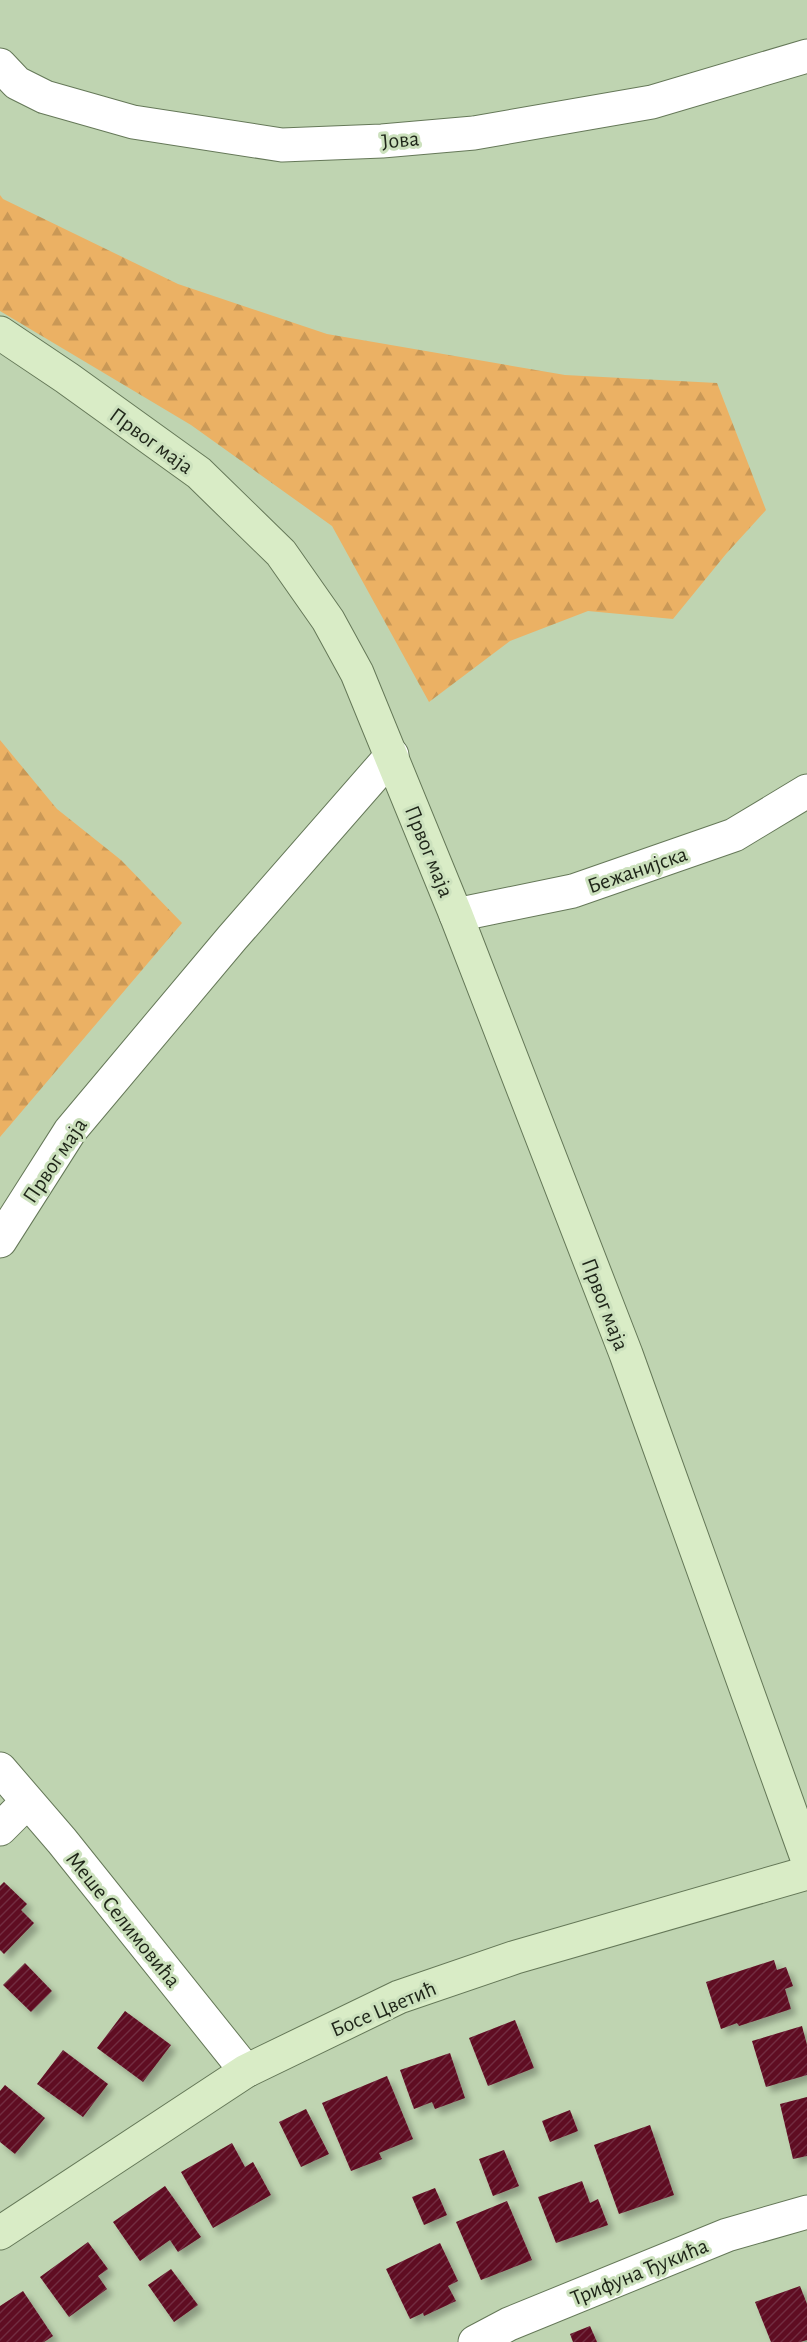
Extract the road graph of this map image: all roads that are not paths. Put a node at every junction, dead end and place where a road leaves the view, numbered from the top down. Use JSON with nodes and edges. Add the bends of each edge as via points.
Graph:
{"nodes":[{"id":1,"x":807,"y":56,"type":"edge"},
{"id":2,"x":0,"y":65,"type":"edge"},
{"id":3,"x":0,"y":333,"type":"edge"},
{"id":4,"x":392,"y":755,"type":"junction"},
{"id":5,"x":807,"y":791,"type":"edge"},
{"id":6,"x":456,"y":915,"type":"junction"},
{"id":7,"x":0,"y":1241,"type":"edge"},
{"id":8,"x":0,"y":1769,"type":"edge"},
{"id":9,"x":27,"y":1802,"type":"junction"},
{"id":10,"x":0,"y":1829,"type":"edge"},
{"id":11,"x":807,"y":1858,"type":"edge"},
{"id":12,"x":807,"y":1873,"type":"edge"},
{"id":13,"x":246,"y":2071,"type":"junction"},
{"id":14,"x":807,"y":2212,"type":"edge"},
{"id":15,"x":0,"y":2233,"type":"edge"},
{"id":16,"x":476,"y":2342,"type":"edge"}],
"edges":[{"from":1,"to":2,"type":"street","name":"Јова","via":[[652,102],[474,133],[282,145],[133,122],[56,100],[18,83]]},
{"from":3,"to":4,"type":"street","name":"Првог маја","via":[[199,473],[281,553],[328,620],[357,674]]},
{"from":4,"to":6,"type":"street","name":"Првог маја"},
{"from":4,"to":7,"type":"street","name":"Првог маја","via":[[70,1131]]},
{"from":5,"to":6,"type":"street","name":"Бежанијска","via":[[734,835],[573,891]]},
{"from":6,"to":11,"type":"street","name":"Првог маја","via":[[626,1354]]},
{"from":8,"to":9,"type":"street","name":"Меше Селимовића"},
{"from":9,"to":10,"type":"street"},
{"from":9,"to":13,"type":"street","name":"Меше Селимовића"},
{"from":12,"to":13,"type":"street","name":"Босе Цветић","via":[[516,1957],[399,1997]]},
{"from":13,"to":15,"type":"street","name":"Босе Цветић"},
{"from":14,"to":16,"type":"street","name":"Трифуна Ђукића","via":[[727,2235],[509,2324]]}]}
